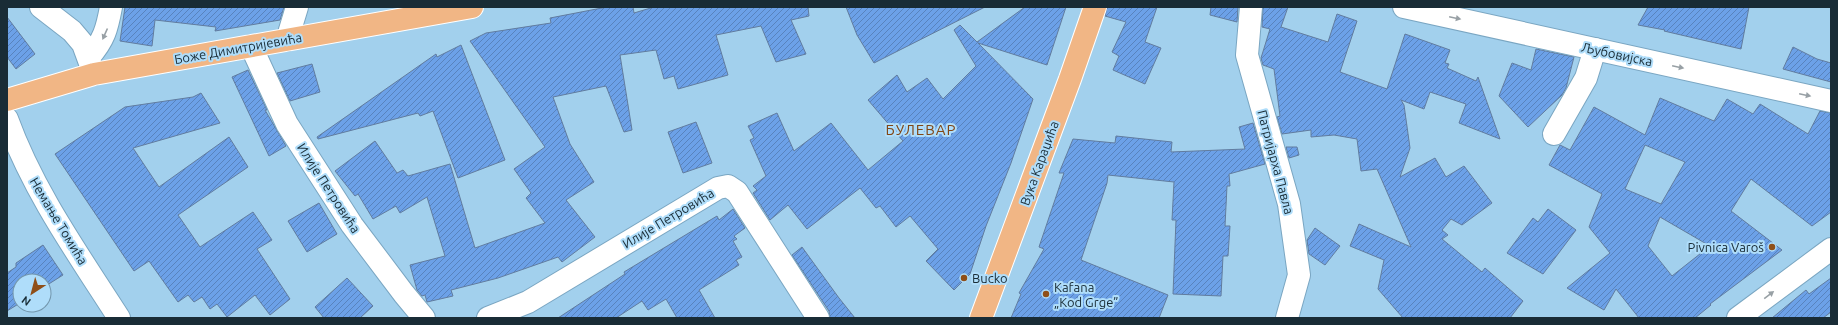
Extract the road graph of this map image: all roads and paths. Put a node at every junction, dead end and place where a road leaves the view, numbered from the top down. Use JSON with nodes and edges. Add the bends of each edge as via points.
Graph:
{"nodes":[{"id":1,"x":41,"y":7,"type":"edge"},
{"id":2,"x":111,"y":7,"type":"edge"},
{"id":3,"x":297,"y":7,"type":"edge"},
{"id":4,"x":472,"y":7,"type":"edge"},
{"id":5,"x":1095,"y":7,"type":"edge"},
{"id":6,"x":1251,"y":7,"type":"edge"},
{"id":7,"x":1404,"y":7,"type":"edge"},
{"id":8,"x":287,"y":40,"type":"junction"},
{"id":9,"x":251,"y":46,"type":"junction"},
{"id":10,"x":1595,"y":49,"type":"junction"},
{"id":11,"x":91,"y":65,"type":"junction"},
{"id":12,"x":7,"y":100,"type":"edge"},
{"id":13,"x":1831,"y":101,"type":"edge"},
{"id":14,"x":7,"y":119,"type":"edge"},
{"id":15,"x":1554,"y":134,"type":"dead end"},
{"id":16,"x":1831,"y":249,"type":"edge"},
{"id":17,"x":119,"y":318,"type":"edge"},
{"id":18,"x":424,"y":318,"type":"edge"},
{"id":19,"x":488,"y":318,"type":"edge"},
{"id":20,"x":818,"y":318,"type":"edge"},
{"id":21,"x":981,"y":318,"type":"edge"},
{"id":22,"x":1287,"y":318,"type":"edge"},
{"id":23,"x":1738,"y":318,"type":"edge"}],
"edges":[{"from":1,"to":11,"type":"street","via":[[72,31],[83,44]]},
{"from":2,"to":11,"type":"street","one_way":true,"via":[[107,30]]},
{"from":3,"to":8,"type":"street"},
{"from":4,"to":8,"type":"main road","name":"Боже Димитријевића"},
{"from":5,"to":21,"type":"main road","name":"Вука Караџића"},
{"from":6,"to":22,"type":"street","name":"Патријарха Павла","via":[[1247,55],[1290,204],[1299,274]]},
{"from":7,"to":10,"type":"street","name":"Љубовијска","one_way":true},
{"from":8,"to":9,"type":"main road","name":"Боже Димитријевића"},
{"from":9,"to":11,"type":"main road","name":"Боже Димитријевића"},
{"from":9,"to":18,"type":"street","name":"Илије Петровића","via":[[287,124],[352,225]]},
{"from":10,"to":13,"type":"street","name":"Љубовијска","one_way":true},
{"from":10,"to":15,"type":"street","via":[[1586,78]]},
{"from":11,"to":12,"type":"main road","name":"Боже Димитријевића"},
{"from":14,"to":17,"type":"street","name":"Немање Томића","via":[[17,149],[40,193]]},
{"from":23,"to":16,"type":"street","one_way":true},
{"from":19,"to":20,"type":"street","name":"Илије Петровића","via":[[528,302],[718,188],[728,186],[737,192]]}]}
